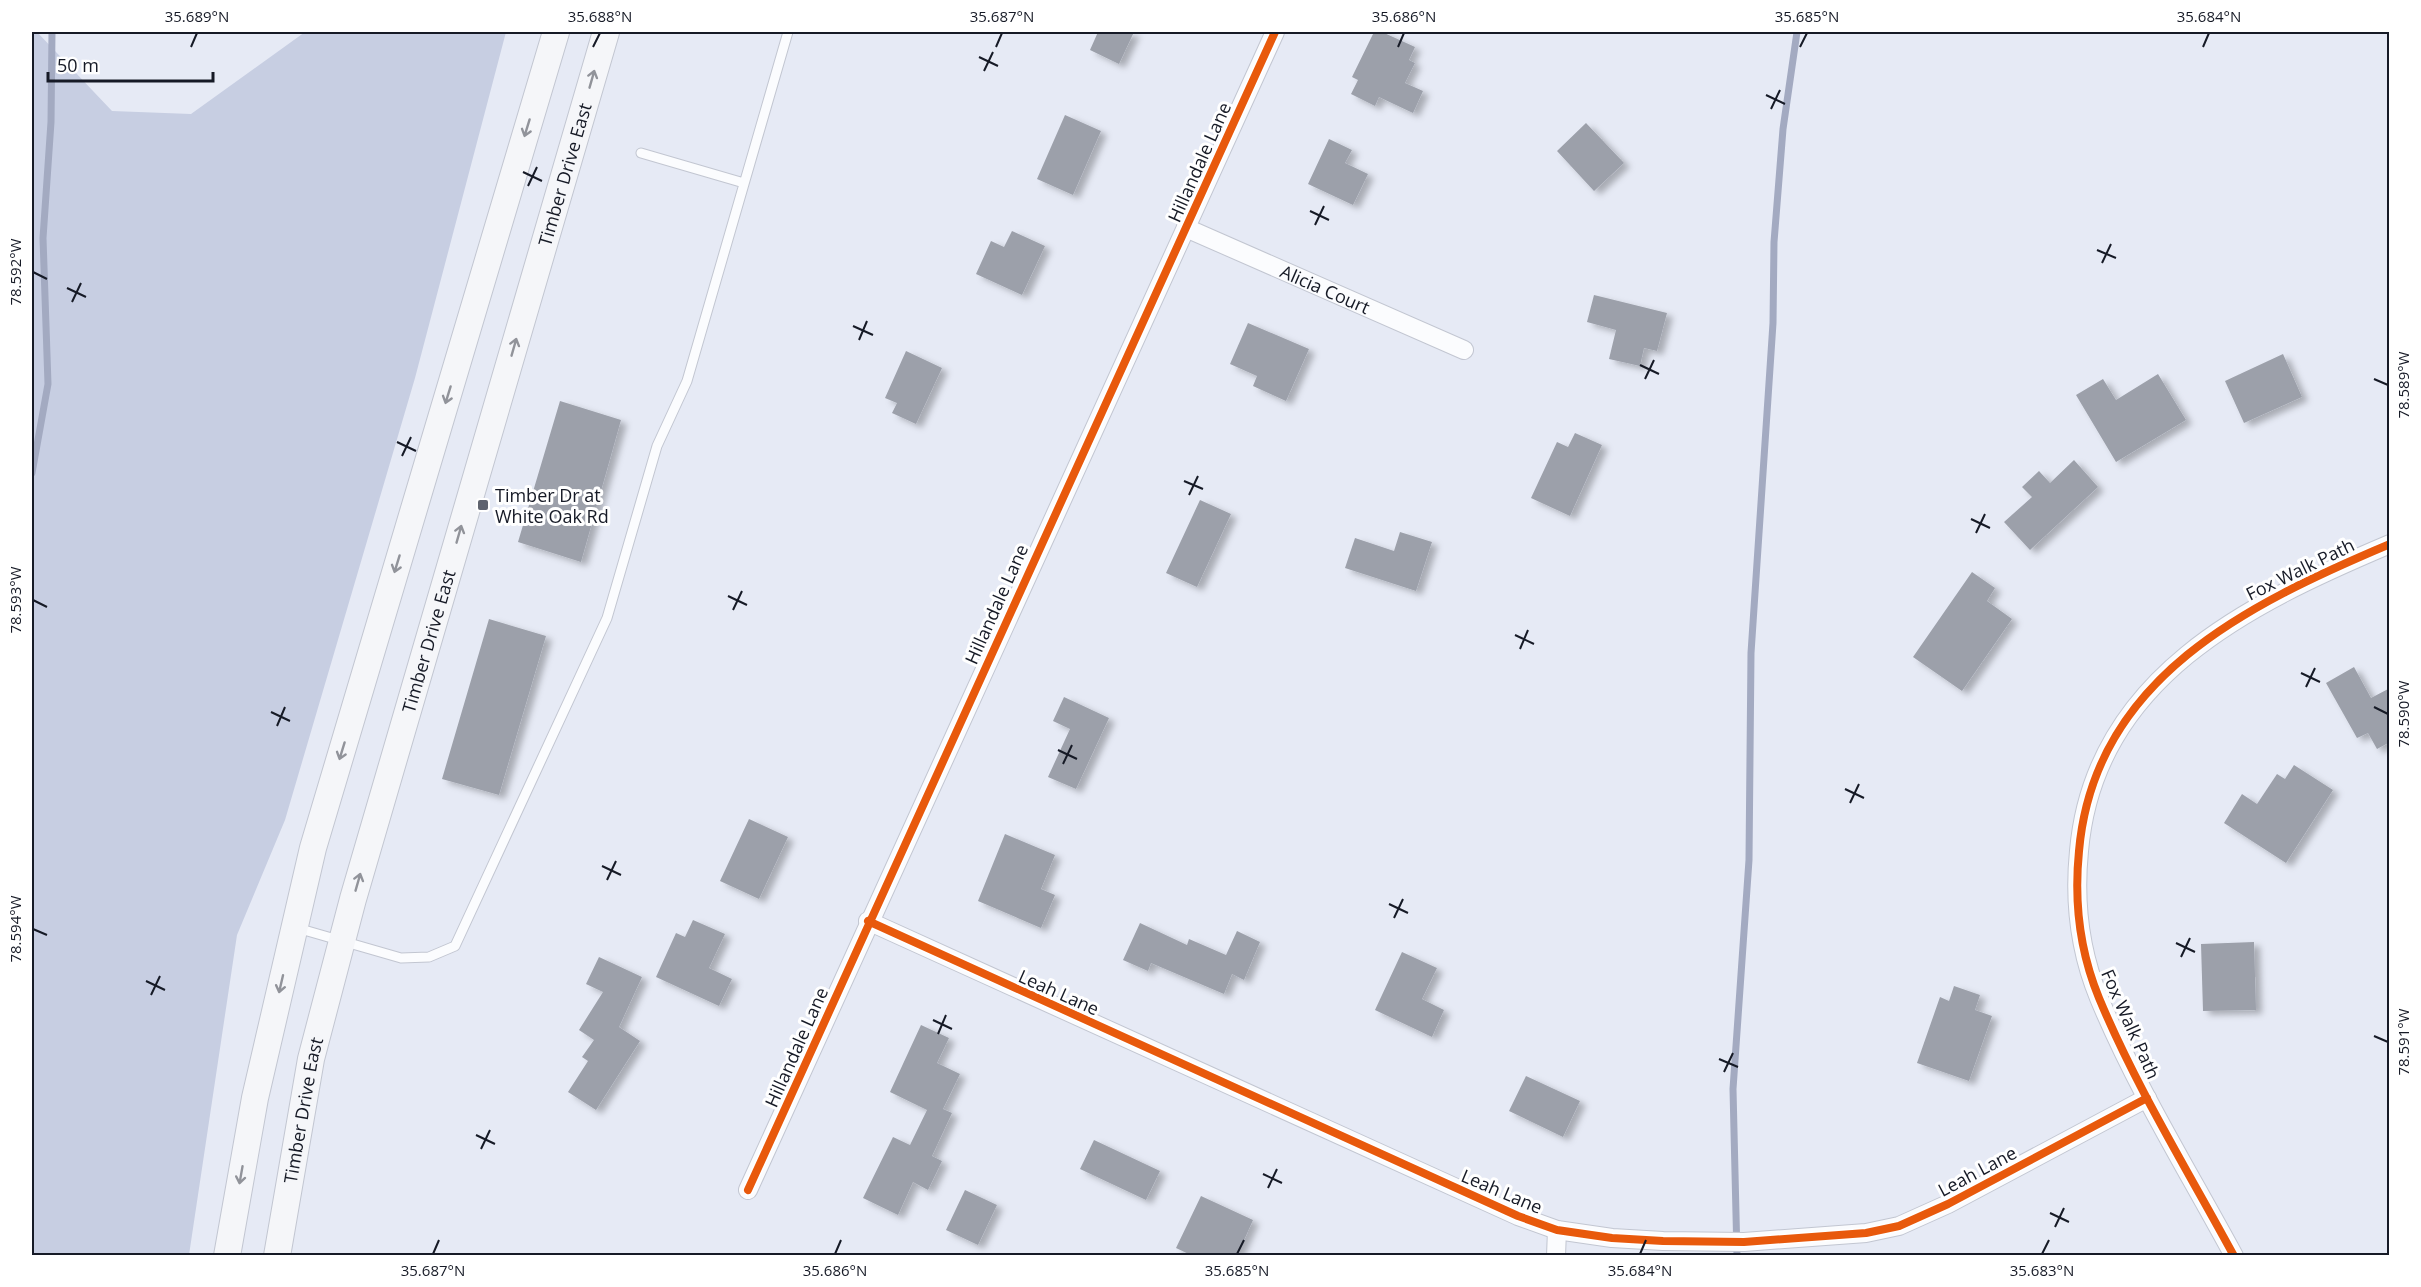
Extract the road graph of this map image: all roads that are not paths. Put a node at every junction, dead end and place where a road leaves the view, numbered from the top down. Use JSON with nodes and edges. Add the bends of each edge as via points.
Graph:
{"nodes":[{"id":1,"x":556,"y":32,"type":"edge"},
{"id":2,"x":606,"y":32,"type":"edge"},
{"id":3,"x":788,"y":32,"type":"edge"},
{"id":4,"x":1275,"y":32,"type":"edge"},
{"id":5,"x":641,"y":153,"type":"dead end"},
{"id":6,"x":744,"y":183,"type":"junction"},
{"id":7,"x":1186,"y":228,"type":"junction"},
{"id":8,"x":1464,"y":350,"type":"dead end"},
{"id":9,"x":2390,"y":544,"type":"edge"},
{"id":10,"x":868,"y":921,"type":"junction"},
{"id":11,"x":295,"y":927,"type":"junction"},
{"id":12,"x":342,"y":939,"type":"junction"},
{"id":13,"x":2147,"y":1098,"type":"junction"},
{"id":14,"x":748,"y":1190,"type":"dead end"},
{"id":15,"x":1557,"y":1230,"type":"junction"},
{"id":16,"x":227,"y":1256,"type":"edge"},
{"id":17,"x":276,"y":1256,"type":"edge"},
{"id":18,"x":1556,"y":1256,"type":"edge"},
{"id":19,"x":2234,"y":1256,"type":"edge"}],
"edges":[{"from":1,"to":11,"type":"main road","one_way":true,"via":[[313,848]]},
{"from":12,"to":2,"type":"main road","name":"Timber Drive East","one_way":true},
{"from":3,"to":6,"type":"lane"},
{"from":4,"to":7,"type":"street","name":"Hillandale Lane"},
{"from":5,"to":6,"type":"lane"},
{"from":6,"to":12,"type":"lane","via":[[687,381],[657,446],[606,618],[455,946],[429,957],[400,958]]},
{"from":7,"to":8,"type":"street","name":"Alicia Court"},
{"from":7,"to":10,"type":"street","name":"Hillandale Lane"},
{"from":9,"to":13,"type":"street","name":"Fox Walk Path","via":[[2322,572],[2226,624],[2182,657],[2139,700],[2103,759],[2088,799],[2080,838],[2077,908],[2098,997]]},
{"from":10,"to":14,"type":"street","name":"Hillandale Lane"},
{"from":10,"to":15,"type":"street","name":"Leah Lane","via":[[1518,1216]]},
{"from":11,"to":12,"type":"lane"},
{"from":11,"to":16,"type":"main road","one_way":true,"via":[[255,1098]]},
{"from":12,"to":17,"type":"main road","name":"Timber Drive East","via":[[311,1059]]},
{"from":13,"to":15,"type":"street","name":"Leah Lane","via":[[1948,1204],[1888,1229],[1744,1242],[1612,1238]]},
{"from":13,"to":19,"type":"street","name":"Fox Walk Path"},
{"from":15,"to":18,"type":"street"}]}
